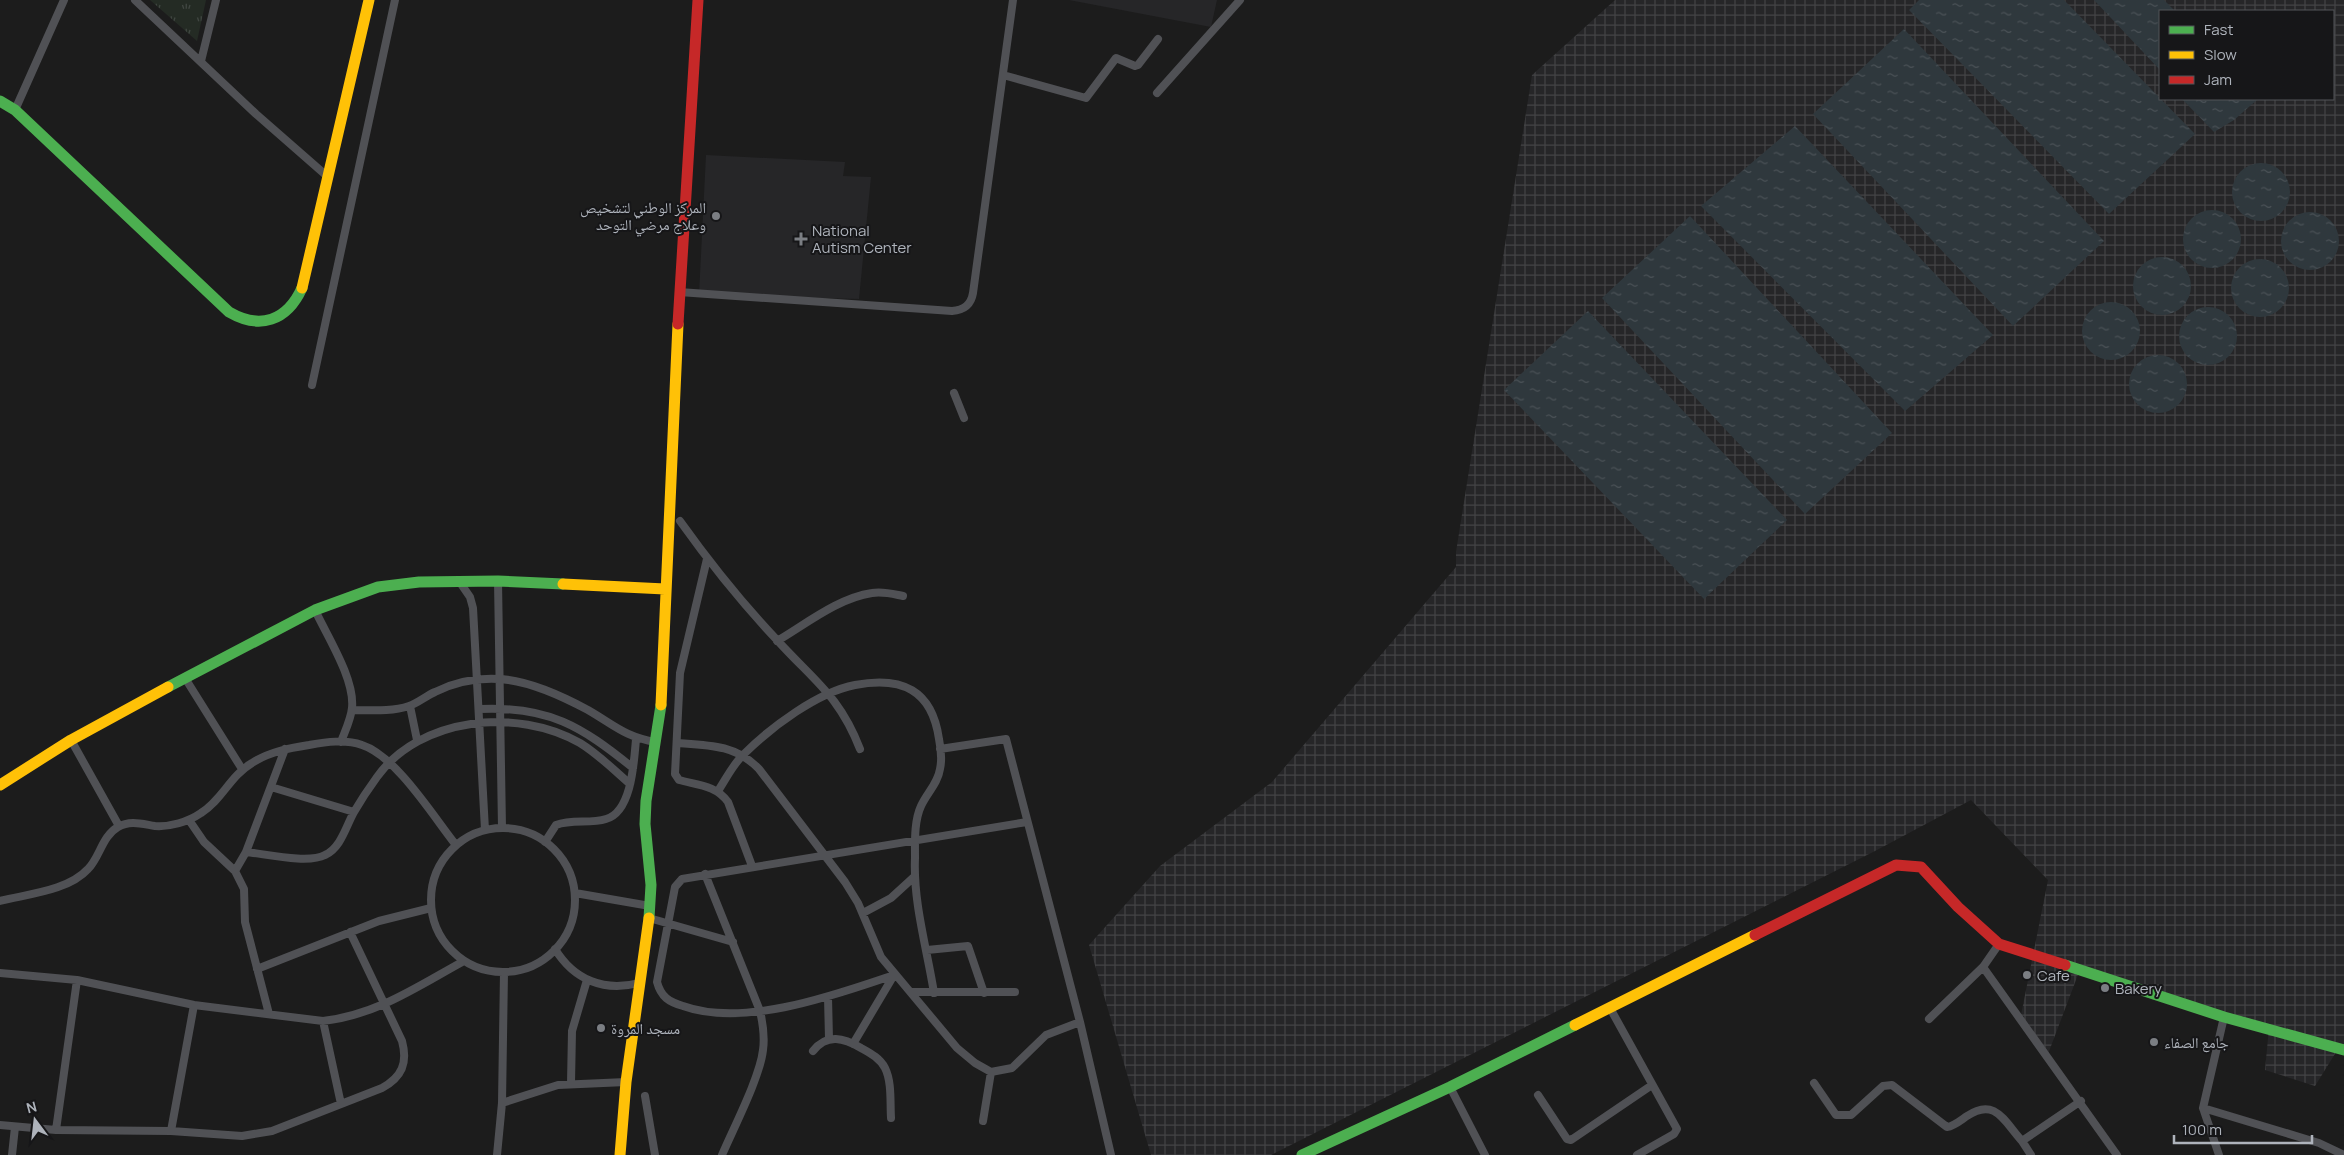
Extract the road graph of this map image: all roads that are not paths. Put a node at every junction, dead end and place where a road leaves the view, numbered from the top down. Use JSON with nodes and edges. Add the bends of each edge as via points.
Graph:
{"nodes":[{"id":1,"x":64,"y":0,"type":"edge"},
{"id":2,"x":135,"y":0,"type":"edge"},
{"id":3,"x":216,"y":0,"type":"edge"},
{"id":4,"x":369,"y":0,"type":"edge"},
{"id":5,"x":394,"y":0,"type":"edge"},
{"id":6,"x":698,"y":0,"type":"edge"},
{"id":7,"x":1014,"y":0,"type":"edge"},
{"id":8,"x":1240,"y":0,"type":"edge"},
{"id":9,"x":1158,"y":39,"type":"dead end"},
{"id":10,"x":201,"y":61,"type":"junction"},
{"id":11,"x":1003,"y":75,"type":"junction"},
{"id":12,"x":1156,"y":93,"type":"dead end"},
{"id":13,"x":0,"y":101,"type":"edge"},
{"id":14,"x":15,"y":110,"type":"junction"},
{"id":15,"x":328,"y":177,"type":"junction"},
{"id":16,"x":679,"y":292,"type":"junction"},
{"id":17,"x":312,"y":385,"type":"dead end"},
{"id":18,"x":954,"y":392,"type":"dead end"},
{"id":19,"x":964,"y":418,"type":"dead end"},
{"id":20,"x":680,"y":521,"type":"dead end"},
{"id":21,"x":707,"y":559,"type":"junction"},
{"id":22,"x":459,"y":581,"type":"junction"},
{"id":23,"x":498,"y":581,"type":"junction"},
{"id":24,"x":665,"y":589,"type":"junction"},
{"id":25,"x":903,"y":596,"type":"dead end"},
{"id":26,"x":315,"y":610,"type":"junction"},
{"id":27,"x":778,"y":641,"type":"junction"},
{"id":28,"x":185,"y":678,"type":"junction"},
{"id":29,"x":500,"y":679,"type":"junction"},
{"id":30,"x":478,"y":680,"type":"junction"},
{"id":31,"x":829,"y":692,"type":"junction"},
{"id":32,"x":410,"y":706,"type":"junction"},
{"id":33,"x":501,"y":708,"type":"junction"},
{"id":34,"x":480,"y":709,"type":"junction"},
{"id":35,"x":352,"y":710,"type":"junction"},
{"id":36,"x":481,"y":723,"type":"junction"},
{"id":37,"x":501,"y":723,"type":"junction"},
{"id":38,"x":596,"y":738,"type":"junction"},
{"id":39,"x":636,"y":739,"type":"junction"},
{"id":40,"x":71,"y":740,"type":"junction"},
{"id":41,"x":417,"y":740,"type":"junction"},
{"id":42,"x":342,"y":742,"type":"junction"},
{"id":43,"x":656,"y":742,"type":"junction"},
{"id":44,"x":678,"y":743,"type":"junction"},
{"id":45,"x":285,"y":749,"type":"junction"},
{"id":46,"x":589,"y":749,"type":"junction"},
{"id":47,"x":860,"y":749,"type":"dead end"},
{"id":48,"x":940,"y":749,"type":"junction"},
{"id":49,"x":743,"y":754,"type":"junction"},
{"id":50,"x":390,"y":761,"type":"junction"},
{"id":51,"x":633,"y":768,"type":"junction"},
{"id":52,"x":242,"y":769,"type":"junction"},
{"id":53,"x":630,"y":784,"type":"junction"},
{"id":54,"x":0,"y":785,"type":"edge"},
{"id":55,"x":271,"y":787,"type":"junction"},
{"id":56,"x":718,"y":791,"type":"junction"},
{"id":57,"x":354,"y":812,"type":"junction"},
{"id":58,"x":189,"y":820,"type":"junction"},
{"id":59,"x":1027,"y":822,"type":"junction"},
{"id":60,"x":118,"y":826,"type":"junction"},
{"id":61,"x":502,"y":828,"type":"junction"},
{"id":62,"x":485,"y":830,"type":"junction"},
{"id":63,"x":915,"y":840,"type":"junction"},
{"id":64,"x":545,"y":842,"type":"junction"},
{"id":65,"x":456,"y":845,"type":"junction"},
{"id":66,"x":246,"y":852,"type":"junction"},
{"id":67,"x":826,"y":854,"type":"junction"},
{"id":68,"x":752,"y":866,"type":"junction"},
{"id":69,"x":236,"y":871,"type":"junction"},
{"id":70,"x":705,"y":874,"type":"junction"},
{"id":71,"x":914,"y":876,"type":"junction"},
{"id":72,"x":574,"y":893,"type":"junction"},
{"id":73,"x":0,"y":901,"type":"edge"},
{"id":74,"x":650,"y":906,"type":"junction"},
{"id":75,"x":431,"y":908,"type":"junction"},
{"id":76,"x":862,"y":913,"type":"junction"},
{"id":77,"x":649,"y":918,"type":"junction"},
{"id":78,"x":667,"y":923,"type":"junction"},
{"id":79,"x":350,"y":932,"type":"junction"},
{"id":80,"x":733,"y":942,"type":"junction"},
{"id":81,"x":1998,"y":944,"type":"junction"},
{"id":82,"x":555,"y":949,"type":"junction"},
{"id":83,"x":927,"y":950,"type":"junction"},
{"id":84,"x":464,"y":961,"type":"junction"},
{"id":85,"x":1983,"y":967,"type":"junction"},
{"id":86,"x":257,"y":969,"type":"junction"},
{"id":87,"x":504,"y":972,"type":"junction"},
{"id":88,"x":0,"y":973,"type":"edge"},
{"id":89,"x":894,"y":975,"type":"junction"},
{"id":90,"x":77,"y":980,"type":"junction"},
{"id":91,"x":586,"y":980,"type":"junction"},
{"id":92,"x":639,"y":983,"type":"junction"},
{"id":93,"x":912,"y":992,"type":"junction"},
{"id":94,"x":1016,"y":992,"type":"dead end"},
{"id":95,"x":934,"y":993,"type":"junction"},
{"id":96,"x":984,"y":993,"type":"junction"},
{"id":97,"x":828,"y":997,"type":"junction"},
{"id":98,"x":384,"y":1004,"type":"junction"},
{"id":99,"x":194,"y":1005,"type":"junction"},
{"id":100,"x":1610,"y":1008,"type":"junction"},
{"id":101,"x":760,"y":1011,"type":"junction"},
{"id":102,"x":269,"y":1014,"type":"junction"},
{"id":103,"x":2224,"y":1017,"type":"junction"},
{"id":104,"x":1929,"y":1019,"type":"dead end"},
{"id":105,"x":323,"y":1021,"type":"junction"},
{"id":106,"x":1080,"y":1022,"type":"junction"},
{"id":107,"x":829,"y":1040,"type":"junction"},
{"id":108,"x":853,"y":1044,"type":"junction"},
{"id":109,"x":2344,"y":1050,"type":"edge"},
{"id":110,"x":813,"y":1051,"type":"dead end"},
{"id":111,"x":991,"y":1072,"type":"junction"},
{"id":112,"x":626,"y":1082,"type":"junction"},
{"id":113,"x":571,"y":1083,"type":"junction"},
{"id":114,"x":1814,"y":1083,"type":"dead end"},
{"id":115,"x":1652,"y":1085,"type":"junction"},
{"id":116,"x":1450,"y":1087,"type":"junction"},
{"id":117,"x":1538,"y":1095,"type":"dead end"},
{"id":118,"x":645,"y":1096,"type":"dead end"},
{"id":119,"x":2081,"y":1101,"type":"junction"},
{"id":120,"x":502,"y":1103,"type":"junction"},
{"id":121,"x":341,"y":1104,"type":"junction"},
{"id":122,"x":2203,"y":1108,"type":"junction"},
{"id":123,"x":891,"y":1118,"type":"dead end"},
{"id":124,"x":983,"y":1121,"type":"dead end"},
{"id":125,"x":0,"y":1125,"type":"edge"},
{"id":126,"x":15,"y":1127,"type":"junction"},
{"id":127,"x":56,"y":1130,"type":"junction"},
{"id":128,"x":171,"y":1132,"type":"junction"},
{"id":129,"x":2022,"y":1141,"type":"junction"},
{"id":130,"x":12,"y":1155,"type":"edge"},
{"id":131,"x":497,"y":1155,"type":"edge"},
{"id":132,"x":620,"y":1155,"type":"edge"},
{"id":133,"x":655,"y":1155,"type":"edge"},
{"id":134,"x":722,"y":1155,"type":"edge"},
{"id":135,"x":1111,"y":1155,"type":"edge"},
{"id":136,"x":1302,"y":1155,"type":"edge"},
{"id":137,"x":1485,"y":1155,"type":"edge"},
{"id":138,"x":1637,"y":1155,"type":"edge"},
{"id":139,"x":2031,"y":1155,"type":"edge"},
{"id":140,"x":2117,"y":1155,"type":"edge"},
{"id":141,"x":2219,"y":1155,"type":"edge"},
{"id":142,"x":2344,"y":1155,"type":"edge"}],
"edges":[{"from":1,"to":14,"type":"street"},
{"from":2,"to":10,"type":"street"},
{"from":3,"to":10,"type":"street"},
{"from":4,"to":15,"type":"street"},
{"from":5,"to":17,"type":"street"},
{"from":6,"to":16,"type":"street"},
{"from":7,"to":11,"type":"street"},
{"from":8,"to":12,"type":"street"},
{"from":9,"to":11,"type":"street","via":[[1136,66],[1116,58],[1086,98]]},
{"from":10,"to":15,"type":"street"},
{"from":11,"to":16,"type":"street","via":[[972,299],[964,308],[952,311]]},
{"from":13,"to":14,"type":"street"},
{"from":14,"to":15,"type":"street","via":[[229,312],[250,322],[268,322],[278,318],[301,293]]},
{"from":16,"to":24,"type":"street"},
{"from":18,"to":19,"type":"street"},
{"from":20,"to":21,"type":"street"},
{"from":21,"to":27,"type":"street"},
{"from":21,"to":44,"type":"street","via":[[680,673]]},
{"from":22,"to":23,"type":"street"},
{"from":22,"to":26,"type":"street","via":[[378,587]]},
{"from":22,"to":30,"type":"street","via":[[473,608]]},
{"from":23,"to":24,"type":"street"},
{"from":23,"to":29,"type":"street"},
{"from":24,"to":43,"type":"street","via":[[663,684]]},
{"from":25,"to":27,"type":"street","via":[[872,593],[852,599]]},
{"from":26,"to":28,"type":"street"},
{"from":26,"to":35,"type":"street","via":[[345,674]]},
{"from":27,"to":31,"type":"street"},
{"from":28,"to":40,"type":"street"},
{"from":28,"to":52,"type":"street"},
{"from":29,"to":30,"type":"street"},
{"from":29,"to":33,"type":"street"},
{"from":29,"to":39,"type":"street","via":[[552,694]]},
{"from":30,"to":32,"type":"street","via":[[445,687]]},
{"from":30,"to":34,"type":"street"},
{"from":31,"to":47,"type":"street","via":[[848,720]]},
{"from":31,"to":48,"type":"street","via":[[864,683],[888,682],[908,688],[924,697],[932,709]]},
{"from":31,"to":49,"type":"street","via":[[784,721]]},
{"from":32,"to":35,"type":"street"},
{"from":32,"to":41,"type":"street"},
{"from":33,"to":34,"type":"street"},
{"from":33,"to":37,"type":"street"},
{"from":33,"to":38,"type":"street","via":[[558,718]]},
{"from":34,"to":36,"type":"street"},
{"from":35,"to":42,"type":"street"},
{"from":36,"to":37,"type":"street"},
{"from":36,"to":41,"type":"street","via":[[447,728]]},
{"from":36,"to":62,"type":"street"},
{"from":37,"to":46,"type":"street","via":[[545,730]]},
{"from":37,"to":61,"type":"street"},
{"from":38,"to":46,"type":"street"},
{"from":38,"to":51,"type":"street"},
{"from":39,"to":43,"type":"street"},
{"from":39,"to":51,"type":"street"},
{"from":40,"to":54,"type":"street"},
{"from":40,"to":60,"type":"street"},
{"from":41,"to":50,"type":"street"},
{"from":42,"to":45,"type":"street"},
{"from":42,"to":50,"type":"street","via":[[360,744]]},
{"from":43,"to":74,"type":"street","via":[[645,813]]},
{"from":44,"to":49,"type":"street","via":[[724,747]]},
{"from":44,"to":56,"type":"street","via":[[676,778]]},
{"from":45,"to":52,"type":"street"},
{"from":45,"to":55,"type":"street"},
{"from":46,"to":53,"type":"street"},
{"from":48,"to":59,"type":"street","via":[[1006,739]]},
{"from":48,"to":63,"type":"street","via":[[940,772],[921,806]]},
{"from":49,"to":56,"type":"street"},
{"from":49,"to":67,"type":"street","via":[[759,769]]},
{"from":50,"to":57,"type":"street"},
{"from":50,"to":65,"type":"street"},
{"from":51,"to":53,"type":"street"},
{"from":52,"to":58,"type":"street","via":[[212,804]]},
{"from":53,"to":64,"type":"street","via":[[624,803],[613,816],[559,824]]},
{"from":55,"to":57,"type":"street"},
{"from":55,"to":66,"type":"street"},
{"from":56,"to":68,"type":"street","via":[[728,802]]},
{"from":57,"to":66,"type":"street","via":[[340,841],[326,855],[306,858]]},
{"from":58,"to":60,"type":"street","via":[[172,825],[130,823]]},
{"from":58,"to":69,"type":"street","via":[[204,842]]},
{"from":59,"to":63,"type":"street"},
{"from":59,"to":106,"type":"street"},
{"from":60,"to":73,"type":"street","via":[[109,833],[88,870],[76,878],[61,886]]},
{"from":61,"to":62,"type":"street"},
{"from":61,"to":64,"type":"street","via":[[525,832]]},
{"from":62,"to":65,"type":"street"},
{"from":63,"to":67,"type":"street"},
{"from":63,"to":71,"type":"street"},
{"from":64,"to":72,"type":"street","via":[[562,859]]},
{"from":65,"to":75,"type":"street","via":[[446,855],[434,880]]},
{"from":66,"to":69,"type":"street"},
{"from":67,"to":68,"type":"street"},
{"from":67,"to":76,"type":"street"},
{"from":68,"to":70,"type":"street"},
{"from":69,"to":86,"type":"street","via":[[244,889],[244,922]]},
{"from":70,"to":78,"type":"street","via":[[678,883]]},
{"from":70,"to":80,"type":"street"},
{"from":71,"to":76,"type":"street","via":[[891,898]]},
{"from":71,"to":83,"type":"street"},
{"from":72,"to":74,"type":"street"},
{"from":72,"to":82,"type":"street","via":[[571,923]]},
{"from":74,"to":77,"type":"street"},
{"from":75,"to":79,"type":"street","via":[[397,915]]},
{"from":75,"to":84,"type":"street","via":[[442,938]]},
{"from":76,"to":89,"type":"street","via":[[874,944]]},
{"from":77,"to":78,"type":"street"},
{"from":77,"to":92,"type":"street"},
{"from":78,"to":80,"type":"street"},
{"from":78,"to":101,"type":"street","via":[[657,982],[662,995],[708,1014]]},
{"from":79,"to":86,"type":"street"},
{"from":79,"to":98,"type":"street"},
{"from":80,"to":101,"type":"street"},
{"from":81,"to":85,"type":"street"},
{"from":81,"to":100,"type":"street","via":[[1921,866],[1896,865]]},
{"from":81,"to":103,"type":"street"},
{"from":82,"to":87,"type":"street","via":[[532,966]]},
{"from":82,"to":91,"type":"street","via":[[568,967]]},
{"from":83,"to":95,"type":"street"},
{"from":83,"to":96,"type":"street","via":[[968,946]]},
{"from":84,"to":87,"type":"street","via":[[476,967]]},
{"from":84,"to":98,"type":"street"},
{"from":85,"to":104,"type":"street"},
{"from":85,"to":119,"type":"street"},
{"from":86,"to":102,"type":"street"},
{"from":87,"to":120,"type":"street"},
{"from":88,"to":90,"type":"street"},
{"from":89,"to":93,"type":"street"},
{"from":89,"to":97,"type":"street"},
{"from":89,"to":108,"type":"street"},
{"from":90,"to":99,"type":"street"},
{"from":90,"to":127,"type":"street"},
{"from":91,"to":92,"type":"street","via":[[613,987]]},
{"from":91,"to":113,"type":"street","via":[[572,1031]]},
{"from":92,"to":112,"type":"street"},
{"from":93,"to":95,"type":"street"},
{"from":93,"to":111,"type":"street","via":[[957,1048]]},
{"from":94,"to":96,"type":"street"},
{"from":95,"to":96,"type":"street"},
{"from":97,"to":101,"type":"street"},
{"from":97,"to":107,"type":"street"},
{"from":98,"to":105,"type":"street","via":[[358,1015]]},
{"from":98,"to":121,"type":"street","via":[[402,1041],[406,1055],[403,1069],[394,1081],[382,1088]]},
{"from":99,"to":102,"type":"street"},
{"from":99,"to":128,"type":"street"},
{"from":100,"to":115,"type":"street"},
{"from":100,"to":116,"type":"street"},
{"from":101,"to":134,"type":"street","via":[[763,1052]]},
{"from":102,"to":105,"type":"street"},
{"from":103,"to":109,"type":"street"},
{"from":103,"to":122,"type":"street"},
{"from":105,"to":121,"type":"street"},
{"from":106,"to":111,"type":"street","via":[[1046,1035],[1012,1068]]},
{"from":106,"to":135,"type":"street"},
{"from":107,"to":108,"type":"street","via":[[841,1039]]},
{"from":107,"to":110,"type":"street"},
{"from":108,"to":123,"type":"street","via":[[876,1057],[884,1066],[888,1076]]},
{"from":111,"to":124,"type":"street"},
{"from":112,"to":113,"type":"street"},
{"from":112,"to":132,"type":"street"},
{"from":113,"to":120,"type":"street"},
{"from":114,"to":129,"type":"street","via":[[1836,1114],[1851,1115],[1883,1086],[1892,1085],[1947,1128],[1978,1108],[1989,1108],[1997,1112]]},
{"from":115,"to":117,"type":"street","via":[[1571,1140]]},
{"from":115,"to":138,"type":"street","via":[[1677,1129],[1674,1134]]},
{"from":116,"to":136,"type":"street"},
{"from":116,"to":137,"type":"street"},
{"from":118,"to":133,"type":"street"},
{"from":119,"to":129,"type":"street"},
{"from":119,"to":140,"type":"street"},
{"from":120,"to":131,"type":"street"},
{"from":121,"to":128,"type":"street","via":[[257,1135]]},
{"from":122,"to":141,"type":"street"},
{"from":122,"to":142,"type":"street","via":[[2319,1143]]},
{"from":125,"to":126,"type":"street"},
{"from":126,"to":127,"type":"street"},
{"from":126,"to":130,"type":"street"},
{"from":127,"to":128,"type":"street"},
{"from":129,"to":139,"type":"street"}]}
